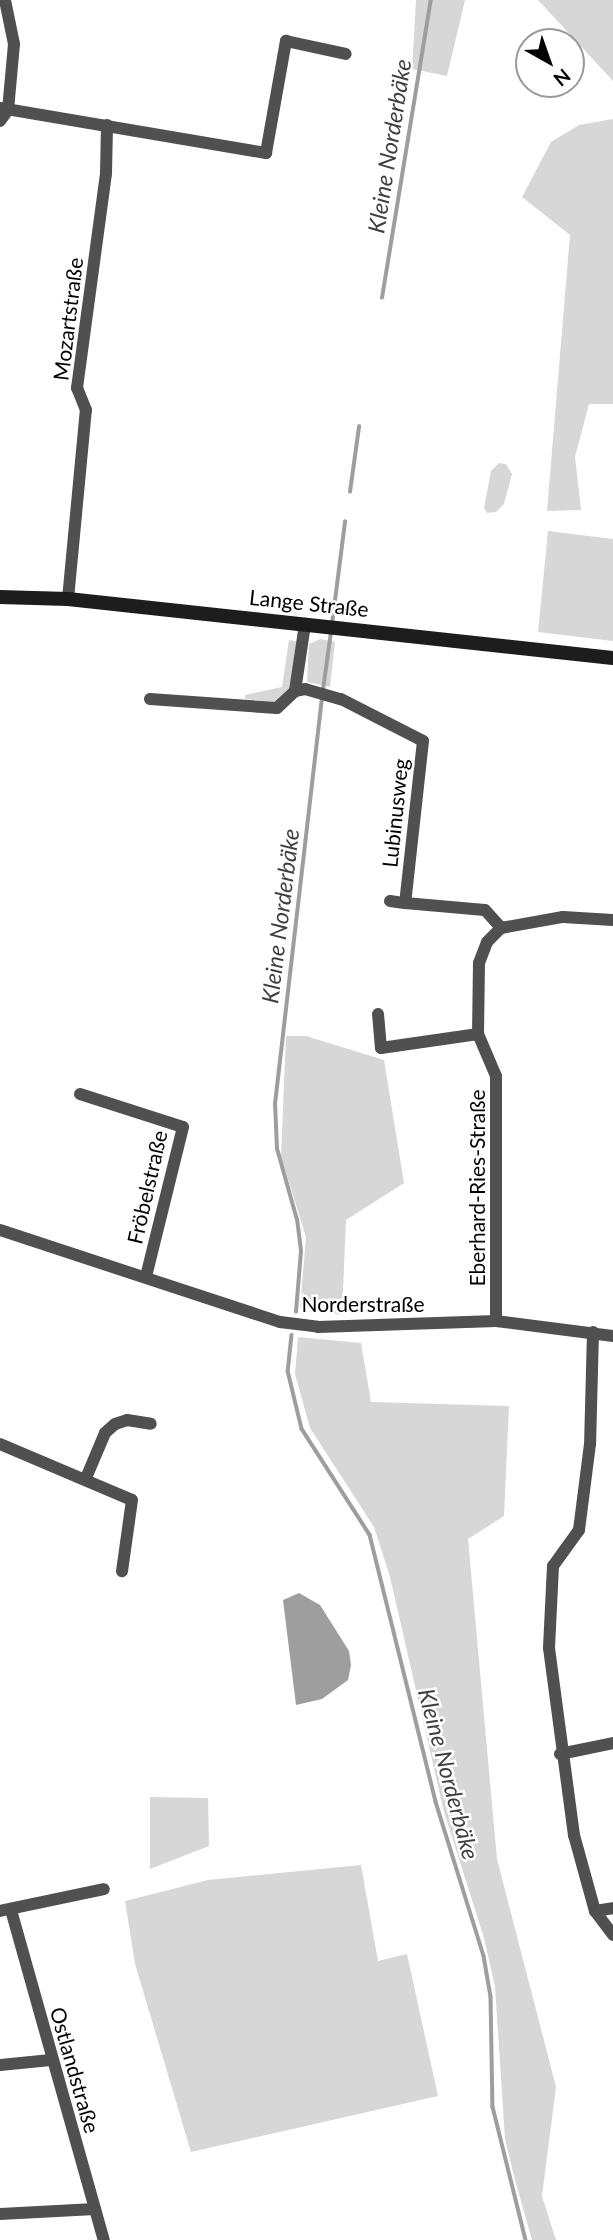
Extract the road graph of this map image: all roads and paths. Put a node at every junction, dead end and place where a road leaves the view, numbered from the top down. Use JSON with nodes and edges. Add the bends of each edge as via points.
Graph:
{"nodes":[{"id":1,"x":5,"y":0,"type":"edge"},
{"id":2,"x":346,"y":54,"type":"dead end"},
{"id":3,"x":3,"y":113,"type":"edge"},
{"id":4,"x":107,"y":125,"type":"junction"},
{"id":5,"x":0,"y":597,"type":"edge"},
{"id":6,"x":68,"y":599,"type":"junction"},
{"id":7,"x":309,"y":624,"type":"junction"},
{"id":8,"x":613,"y":658,"type":"edge"},
{"id":9,"x":295,"y":691,"type":"junction"},
{"id":10,"x":150,"y":699,"type":"dead end"},
{"id":11,"x":390,"y":901,"type":"dead end"},
{"id":12,"x":405,"y":903,"type":"junction"},
{"id":13,"x":613,"y":920,"type":"edge"},
{"id":14,"x":501,"y":928,"type":"junction"},
{"id":15,"x":378,"y":1014,"type":"dead end"},
{"id":16,"x":478,"y":1034,"type":"junction"},
{"id":17,"x":80,"y":1094,"type":"dead end"},
{"id":18,"x":0,"y":1230,"type":"edge"},
{"id":19,"x":146,"y":1276,"type":"junction"},
{"id":20,"x":496,"y":1321,"type":"junction"},
{"id":21,"x":593,"y":1332,"type":"junction"},
{"id":22,"x":613,"y":1336,"type":"edge"},
{"id":23,"x":151,"y":1423,"type":"dead end"},
{"id":24,"x":0,"y":1444,"type":"edge"},
{"id":25,"x":86,"y":1479,"type":"junction"},
{"id":26,"x":122,"y":1571,"type":"dead end"},
{"id":27,"x":613,"y":1743,"type":"edge"},
{"id":28,"x":560,"y":1754,"type":"junction"},
{"id":29,"x":104,"y":1889,"type":"dead end"},
{"id":30,"x":613,"y":1908,"type":"edge"},
{"id":31,"x":5,"y":1911,"type":"edge"},
{"id":32,"x":595,"y":1911,"type":"junction"},
{"id":33,"x":613,"y":1935,"type":"edge"},
{"id":34,"x":51,"y":2060,"type":"junction"},
{"id":35,"x":0,"y":2065,"type":"edge"},
{"id":36,"x":95,"y":2209,"type":"junction"},
{"id":37,"x":0,"y":2214,"type":"edge"},
{"id":38,"x":104,"y":2240,"type":"edge"}],
"edges":[{"from":1,"to":3,"type":"street","via":[[14,44]]},
{"from":2,"to":4,"type":"street","via":[[286,41],[266,153]]},
{"from":3,"to":4,"type":"street"},
{"from":4,"to":6,"type":"street","name":"Mozartstraße","via":[[106,173],[77,388],[86,410]]},
{"from":5,"to":6,"type":"street","name":"Lange Straße"},
{"from":6,"to":7,"type":"street","name":"Lange Straße"},
{"from":7,"to":8,"type":"street","name":"Lange Straße"},
{"from":7,"to":9,"type":"street"},
{"from":9,"to":10,"type":"street","via":[[277,708]]},
{"from":9,"to":12,"type":"street","name":"Lubinusweg","via":[[335,698],[423,741]]},
{"from":11,"to":12,"type":"street"},
{"from":12,"to":14,"type":"street","via":[[485,909]]},
{"from":13,"to":14,"type":"street","via":[[563,917]]},
{"from":14,"to":16,"type":"street","name":"Eberhard-Ries-Straße","via":[[486,942],[479,963]]},
{"from":15,"to":16,"type":"street","via":[[381,1048]]},
{"from":16,"to":20,"type":"street","name":"Eberhard-Ries-Straße","via":[[496,1076]]},
{"from":17,"to":19,"type":"street","name":"Fröbelstraße","via":[[183,1127]]},
{"from":18,"to":19,"type":"street","name":"Norderstraße"},
{"from":19,"to":20,"type":"street","name":"Norderstraße","via":[[280,1322]]},
{"from":20,"to":21,"type":"street","name":"Norderstraße"},
{"from":21,"to":22,"type":"street","name":"Norderstraße"},
{"from":21,"to":28,"type":"street","via":[[590,1444],[579,1530],[553,1566],[549,1648]]},
{"from":23,"to":25,"type":"street","via":[[115,1424],[105,1433]]},
{"from":24,"to":25,"type":"street"},
{"from":25,"to":26,"type":"street","via":[[132,1500]]},
{"from":27,"to":28,"type":"street"},
{"from":28,"to":32,"type":"street","via":[[574,1835]]},
{"from":29,"to":31,"type":"street"},
{"from":30,"to":32,"type":"street"},
{"from":31,"to":34,"type":"street","name":"Ostlandstraße"},
{"from":32,"to":33,"type":"street"},
{"from":34,"to":35,"type":"street"},
{"from":34,"to":36,"type":"street","name":"Ostlandstraße"},
{"from":36,"to":37,"type":"street"},
{"from":36,"to":38,"type":"street","name":"Ostlandstraße"}]}
